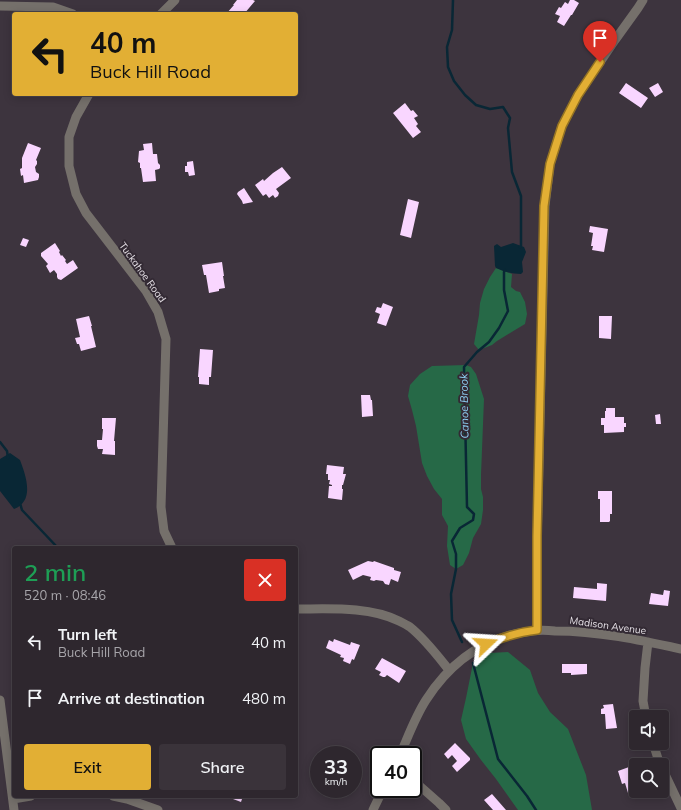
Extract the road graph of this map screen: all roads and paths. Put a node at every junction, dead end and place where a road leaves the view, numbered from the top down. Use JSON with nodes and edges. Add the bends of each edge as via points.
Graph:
{"nodes":[{"id":1,"x":175,"y":0,"type":"edge"},
{"id":2,"x":643,"y":0,"type":"edge"},
{"id":3,"x":0,"y":6,"type":"edge"},
{"id":4,"x":67,"y":12,"type":"edge"},
{"id":5,"x":163,"y":12,"type":"edge"},
{"id":6,"x":88,"y":96,"type":"edge"},
{"id":7,"x":171,"y":546,"type":"edge"},
{"id":8,"x":298,"y":609,"type":"edge"},
{"id":9,"x":537,"y":630,"type":"junction"},
{"id":10,"x":648,"y":642,"type":"junction"},
{"id":11,"x":681,"y":649,"type":"edge"},
{"id":12,"x":449,"y":670,"type":"junction"},
{"id":13,"x":0,"y":700,"type":"edge"},
{"id":14,"x":645,"y":710,"type":"edge"},
{"id":15,"x":404,"y":746,"type":"edge"},
{"id":16,"x":669,"y":783,"type":"edge"},
{"id":17,"x":422,"y":788,"type":"edge"},
{"id":18,"x":12,"y":791,"type":"edge"},
{"id":19,"x":19,"y":798,"type":"edge"},
{"id":20,"x":122,"y":798,"type":"edge"},
{"id":21,"x":379,"y":798,"type":"edge"},
{"id":22,"x":13,"y":799,"type":"joint"},
{"id":23,"x":681,"y":808,"type":"edge"},
{"id":24,"x":14,"y":810,"type":"edge"},
{"id":25,"x":158,"y":810,"type":"edge"},
{"id":26,"x":373,"y":810,"type":"edge"},
{"id":27,"x":446,"y":810,"type":"edge"}],
"edges":[{"from":1,"to":5,"type":"street"},
{"from":2,"to":9,"type":"street","via":[[578,95],[562,126],[550,164],[544,206]]},
{"from":3,"to":4,"type":"street","via":[[53,7]]},
{"from":6,"to":7,"type":"street","name":"Tuckahoe Road","via":[[76,117],[69,137],[69,166],[76,194],[86,213],[146,291],[158,312],[166,339],[160,507],[164,531]]},
{"from":8,"to":12,"type":"street","via":[[368,611],[391,617],[409,626]]},
{"from":9,"to":10,"type":"street","name":"Madison Avenue","via":[[602,634]]},
{"from":9,"to":12,"type":"street","name":"Madison Avenue","via":[[486,644],[468,654]]},
{"from":10,"to":11,"type":"street","name":"Madison Avenue"},
{"from":10,"to":14,"type":"street","via":[[643,701]]},
{"from":12,"to":15,"type":"street","name":"Madison Avenue","via":[[426,700]]},
{"from":13,"to":18,"type":"street"},
{"from":16,"to":23,"type":"street"},
{"from":17,"to":27,"type":"street"},
{"from":19,"to":22,"type":"street"},
{"from":20,"to":25,"type":"street"},
{"from":21,"to":26,"type":"street"},
{"from":22,"to":24,"type":"street"}]}
